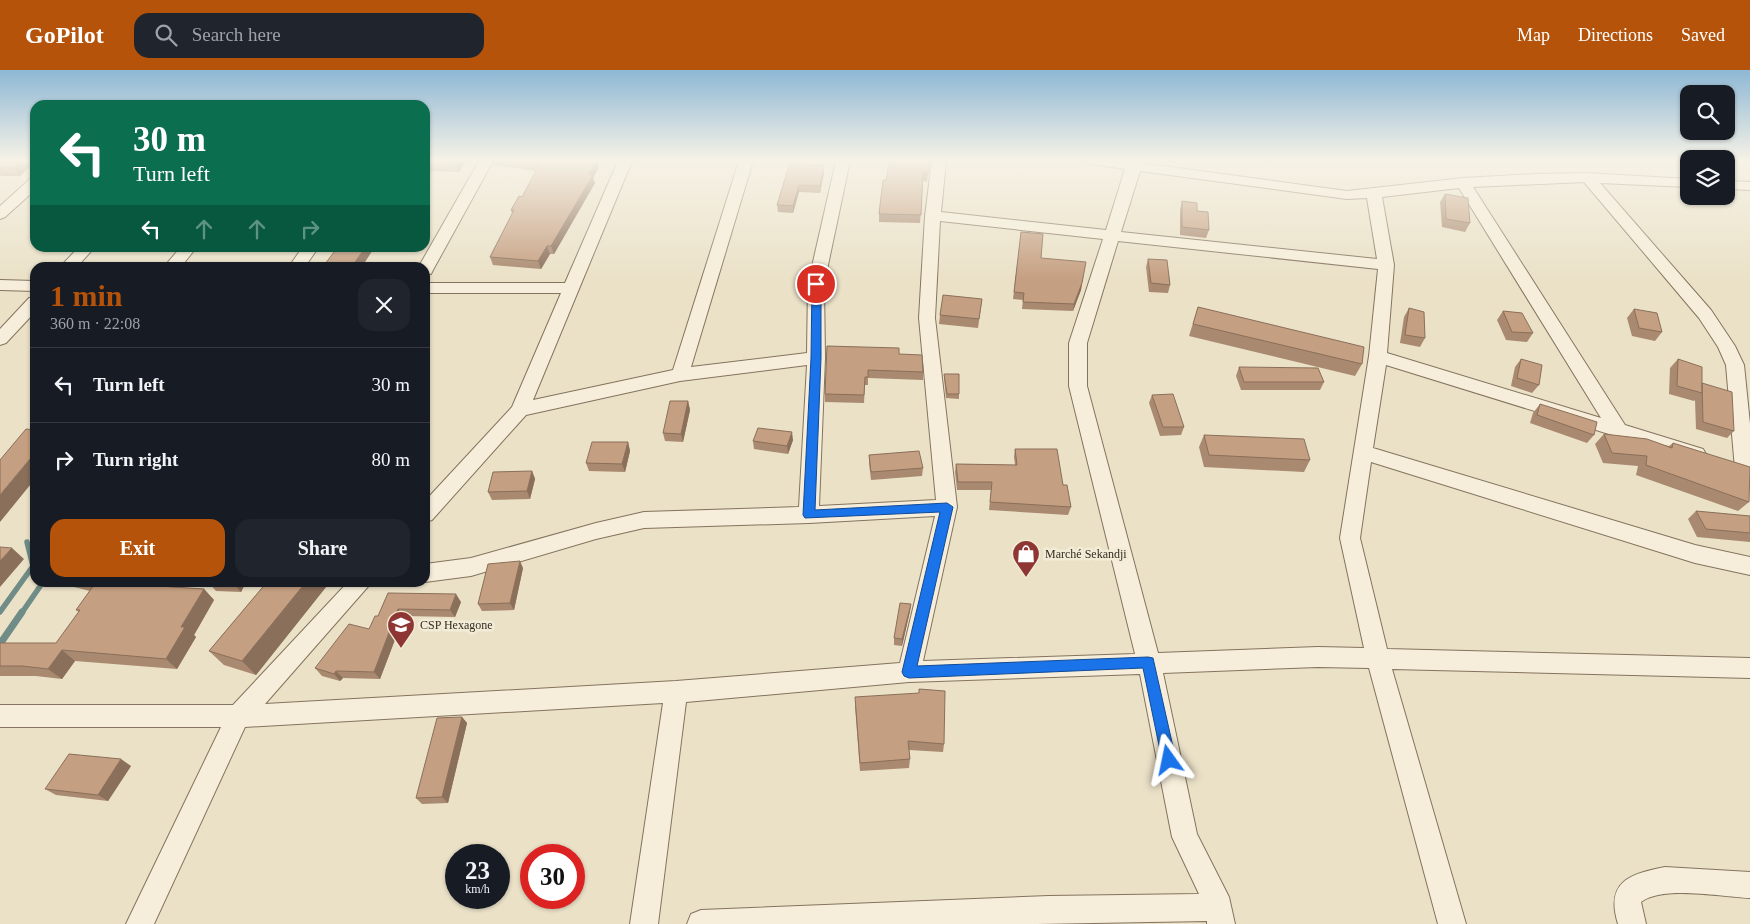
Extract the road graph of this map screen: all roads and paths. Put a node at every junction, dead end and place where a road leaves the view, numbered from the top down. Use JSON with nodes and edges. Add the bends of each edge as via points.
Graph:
{"nodes":[{"id":1,"x":14,"y":201,"type":"edge"},
{"id":2,"x":463,"y":201,"type":"edge"},
{"id":3,"x":608,"y":201,"type":"edge"},
{"id":4,"x":733,"y":201,"type":"edge"},
{"id":5,"x":834,"y":201,"type":"edge"},
{"id":6,"x":935,"y":201,"type":"edge"},
{"id":7,"x":1123,"y":201,"type":"edge"},
{"id":8,"x":1375,"y":201,"type":"edge"},
{"id":9,"x":1475,"y":201,"type":"edge"},
{"id":10,"x":1608,"y":201,"type":"edge"},
{"id":11,"x":0,"y":214,"type":"edge"},
{"id":12,"x":933,"y":216,"type":"junction"},
{"id":13,"x":1112,"y":234,"type":"junction"},
{"id":14,"x":82,"y":252,"type":"edge"},
{"id":15,"x":185,"y":252,"type":"edge"},
{"id":16,"x":73,"y":262,"type":"edge"},
{"id":17,"x":176,"y":262,"type":"edge"},
{"id":18,"x":429,"y":262,"type":"edge"},
{"id":19,"x":1386,"y":265,"type":"junction"},
{"id":20,"x":0,"y":285,"type":"edge"},
{"id":21,"x":30,"y":286,"type":"edge"},
{"id":22,"x":430,"y":288,"type":"edge"},
{"id":23,"x":572,"y":288,"type":"junction"},
{"id":24,"x":30,"y":307,"type":"edge"},
{"id":25,"x":0,"y":339,"type":"edge"},
{"id":26,"x":1378,"y":356,"type":"junction"},
{"id":27,"x":816,"y":358,"type":"junction"},
{"id":28,"x":680,"y":375,"type":"junction"},
{"id":29,"x":520,"y":410,"type":"junction"},
{"id":30,"x":1618,"y":430,"type":"junction"},
{"id":31,"x":1364,"y":452,"type":"junction"},
{"id":32,"x":1747,"y":470,"type":"edge"},
{"id":33,"x":947,"y":507,"type":"junction"},
{"id":34,"x":430,"y":509,"type":"edge"},
{"id":35,"x":809,"y":515,"type":"junction"},
{"id":36,"x":1750,"y":566,"type":"edge"},
{"id":37,"x":430,"y":572,"type":"edge"},
{"id":38,"x":357,"y":587,"type":"edge"},
{"id":39,"x":1378,"y":660,"type":"junction"},
{"id":40,"x":1148,"y":662,"type":"junction"},
{"id":41,"x":1750,"y":668,"type":"edge"},
{"id":42,"x":909,"y":672,"type":"junction"},
{"id":43,"x":676,"y":692,"type":"junction"},
{"id":44,"x":0,"y":716,"type":"edge"},
{"id":45,"x":238,"y":716,"type":"junction"},
{"id":46,"x":1750,"y":885,"type":"edge"},
{"id":47,"x":1220,"y":915,"type":"edge"},
{"id":48,"x":1049,"y":917,"type":"edge"},
{"id":49,"x":846,"y":921,"type":"edge"},
{"id":50,"x":140,"y":924,"type":"edge"},
{"id":51,"x":644,"y":924,"type":"edge"},
{"id":52,"x":701,"y":924,"type":"edge"},
{"id":53,"x":1452,"y":924,"type":"edge"},
{"id":54,"x":1632,"y":924,"type":"edge"}],
"edges":[{"from":1,"to":11,"type":"street"},
{"from":2,"to":18,"type":"street"},
{"from":3,"to":23,"type":"street"},
{"from":4,"to":28,"type":"street"},
{"from":5,"to":27,"type":"street","via":[[816,284]]},
{"from":6,"to":12,"type":"street"},
{"from":7,"to":13,"type":"street"},
{"from":8,"to":19,"type":"street"},
{"from":9,"to":30,"type":"street"},
{"from":10,"to":32,"type":"street","via":[[1705,314],[1726,346],[1735,365]]},
{"from":12,"to":13,"type":"street"},
{"from":12,"to":33,"type":"street","via":[[927,318]]},
{"from":13,"to":19,"type":"street"},
{"from":13,"to":40,"type":"street","via":[[1078,343],[1076,368]]},
{"from":14,"to":16,"type":"street"},
{"from":15,"to":17,"type":"street"},
{"from":19,"to":26,"type":"street"},
{"from":20,"to":21,"type":"street"},
{"from":22,"to":23,"type":"street"},
{"from":23,"to":29,"type":"street"},
{"from":24,"to":25,"type":"street"},
{"from":26,"to":30,"type":"street"},
{"from":26,"to":31,"type":"street"},
{"from":27,"to":28,"type":"street"},
{"from":27,"to":35,"type":"street"},
{"from":28,"to":29,"type":"street"},
{"from":29,"to":34,"type":"street"},
{"from":30,"to":32,"type":"street"},
{"from":31,"to":36,"type":"street","via":[[1695,554]]},
{"from":31,"to":39,"type":"street","via":[[1350,538]]},
{"from":33,"to":35,"type":"street"},
{"from":33,"to":42,"type":"street"},
{"from":35,"to":37,"type":"street","via":[[644,520],[596,530],[471,566]]},
{"from":38,"to":45,"type":"street"},
{"from":39,"to":40,"type":"street","via":[[1318,657]]},
{"from":39,"to":41,"type":"street"},
{"from":39,"to":53,"type":"street"},
{"from":40,"to":42,"type":"street"},
{"from":40,"to":47,"type":"street","via":[[1185,837]]},
{"from":42,"to":43,"type":"street"},
{"from":43,"to":45,"type":"street"},
{"from":43,"to":51,"type":"street"},
{"from":44,"to":45,"type":"street"},
{"from":45,"to":50,"type":"street"},
{"from":46,"to":54,"type":"street","via":[[1665,880],[1641,885],[1627,896]]},
{"from":47,"to":48,"type":"street"},
{"from":48,"to":49,"type":"street"},
{"from":49,"to":52,"type":"street"}]}
